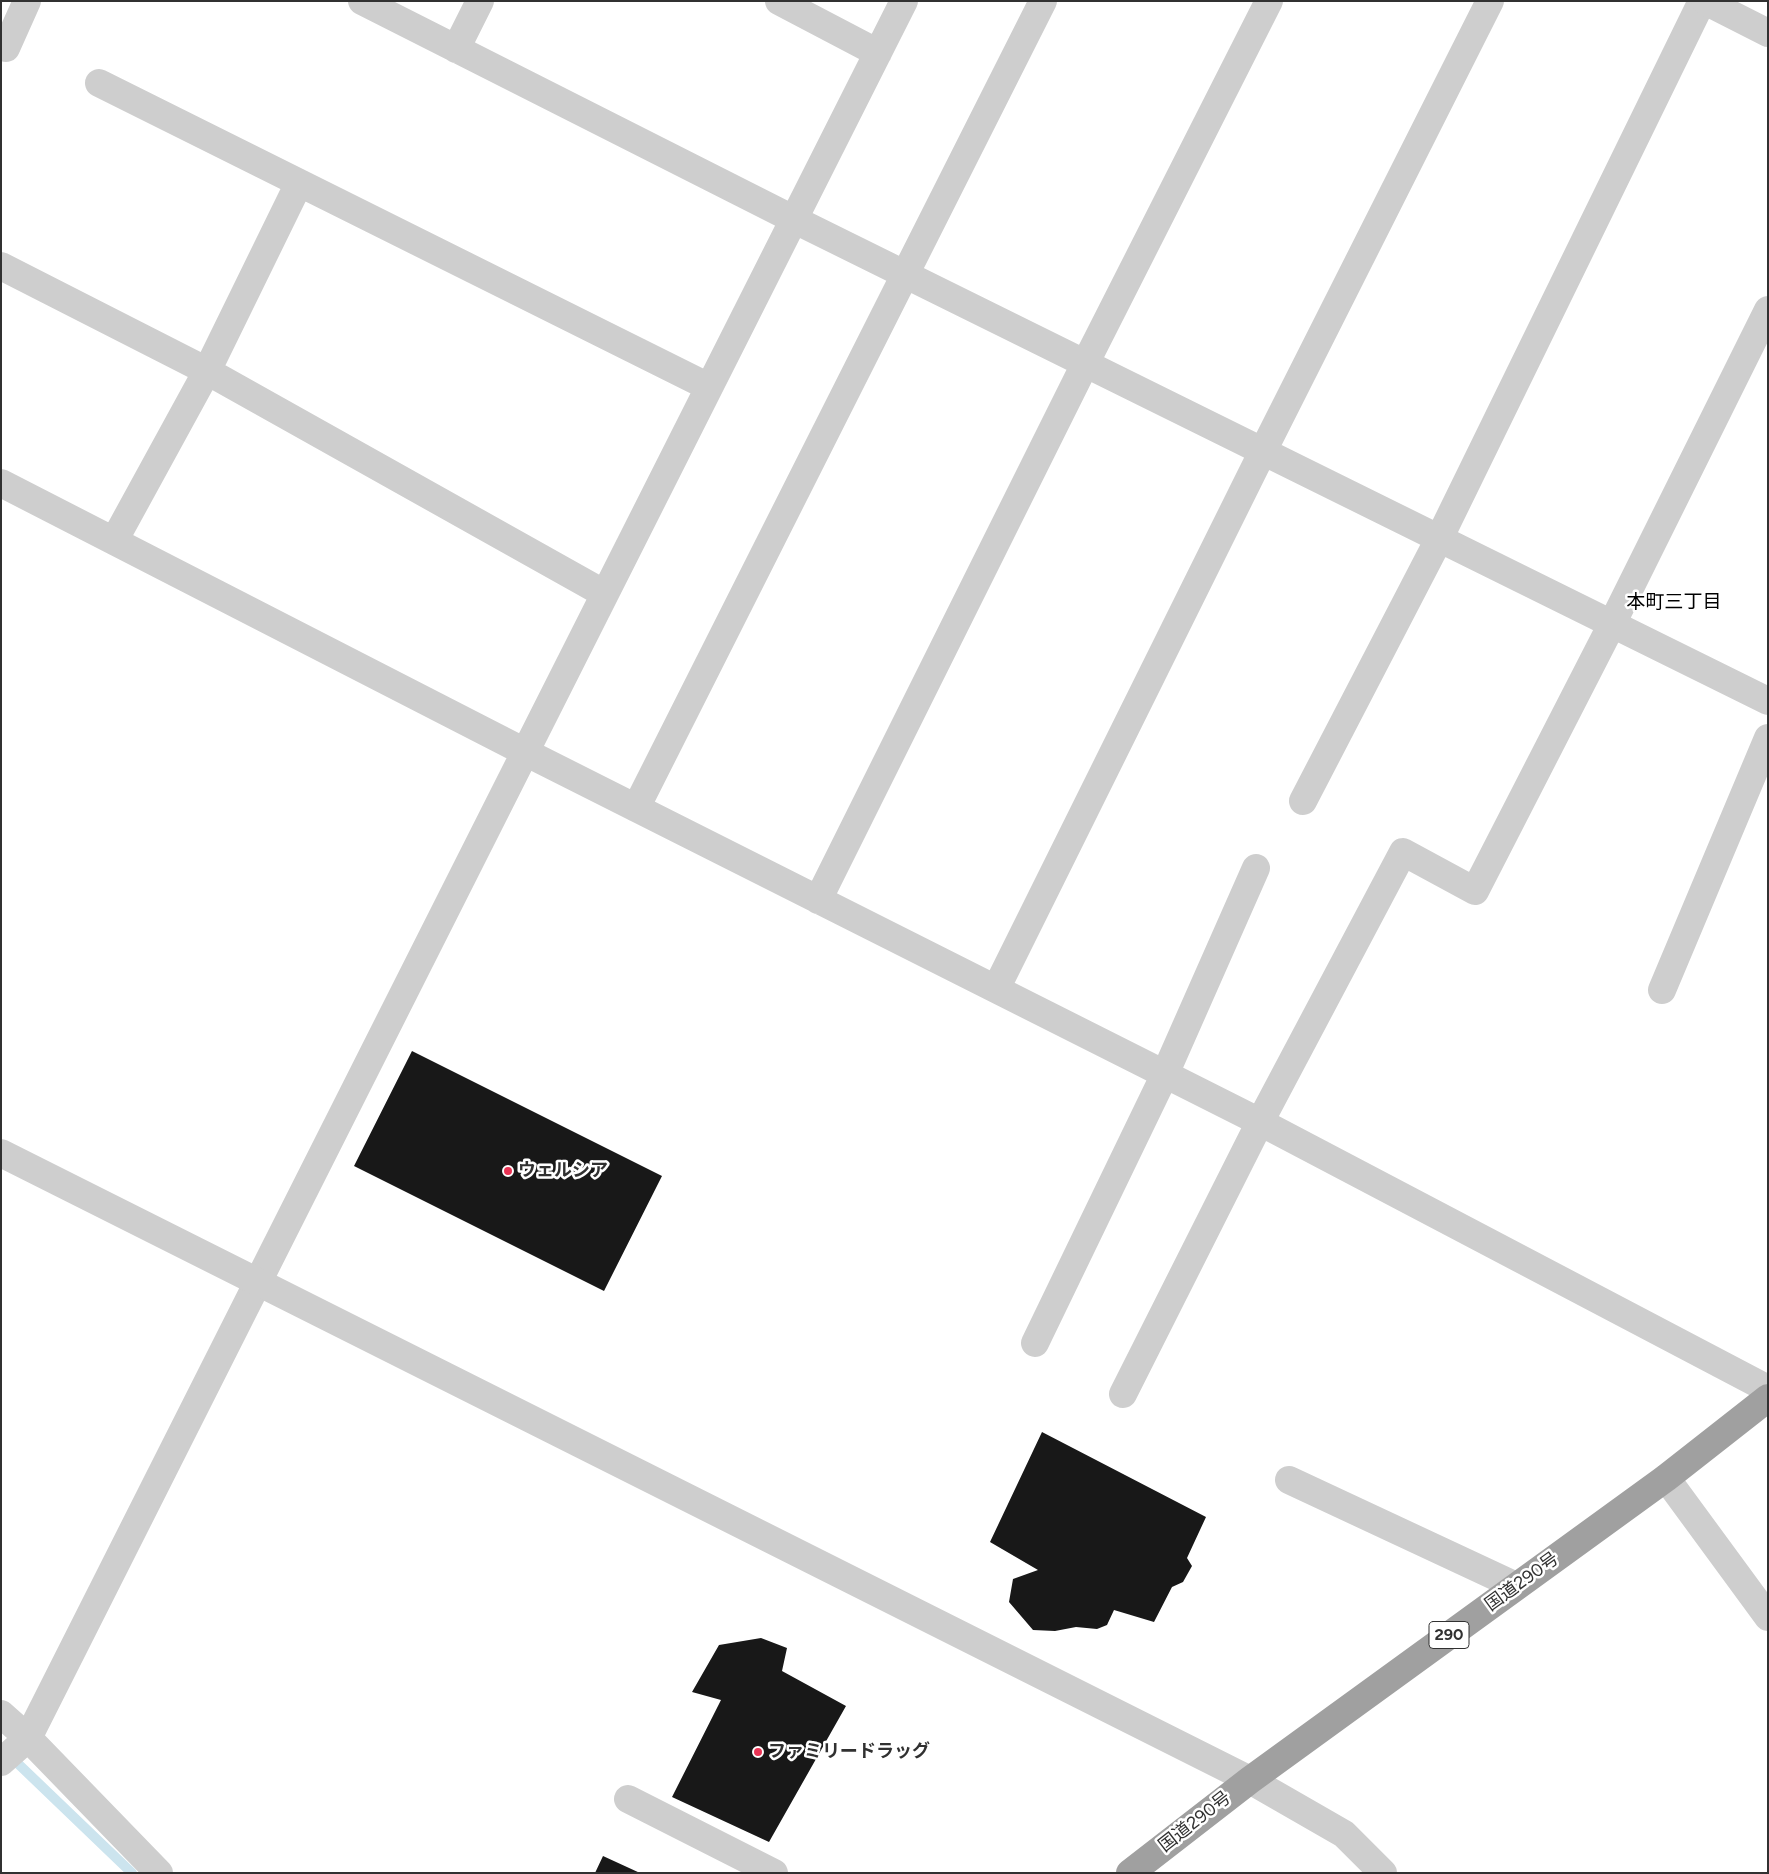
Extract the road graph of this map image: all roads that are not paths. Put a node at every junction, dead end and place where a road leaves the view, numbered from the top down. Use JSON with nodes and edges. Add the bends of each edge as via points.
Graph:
{"nodes":[{"id":1,"x":27,"y":1,"type":"edge"},
{"id":2,"x":362,"y":1,"type":"edge"},
{"id":3,"x":480,"y":1,"type":"edge"},
{"id":4,"x":779,"y":1,"type":"edge"},
{"id":5,"x":904,"y":1,"type":"edge"},
{"id":6,"x":1043,"y":1,"type":"edge"},
{"id":7,"x":1269,"y":1,"type":"edge"},
{"id":8,"x":1490,"y":1,"type":"edge"},
{"id":9,"x":1704,"y":1,"type":"edge"},
{"id":10,"x":1768,"y":33,"type":"edge"},
{"id":11,"x":6,"y":48,"type":"dead end"},
{"id":12,"x":456,"y":49,"type":"junction"},
{"id":13,"x":878,"y":53,"type":"junction"},
{"id":14,"x":99,"y":84,"type":"dead end"},
{"id":15,"x":299,"y":183,"type":"junction"},
{"id":16,"x":793,"y":220,"type":"junction"},
{"id":17,"x":1,"y":266,"type":"edge"},
{"id":18,"x":905,"y":275,"type":"junction"},
{"id":19,"x":1768,"y":310,"type":"edge"},
{"id":20,"x":1085,"y":364,"type":"junction"},
{"id":21,"x":207,"y":371,"type":"junction"},
{"id":22,"x":710,"y":387,"type":"junction"},
{"id":23,"x":1263,"y":451,"type":"junction"},
{"id":24,"x":1,"y":483,"type":"edge"},
{"id":25,"x":1440,"y":539,"type":"junction"},
{"id":26,"x":114,"y":541,"type":"junction"},
{"id":27,"x":605,"y":594,"type":"junction"},
{"id":28,"x":1612,"y":624,"type":"junction"},
{"id":29,"x":1768,"y":701,"type":"edge"},
{"id":30,"x":1768,"y":738,"type":"edge"},
{"id":31,"x":525,"y":752,"type":"junction"},
{"id":32,"x":1303,"y":801,"type":"dead end"},
{"id":33,"x":636,"y":808,"type":"junction"},
{"id":34,"x":1256,"y":868,"type":"dead end"},
{"id":35,"x":818,"y":900,"type":"junction"},
{"id":36,"x":996,"y":989,"type":"junction"},
{"id":37,"x":1662,"y":990,"type":"dead end"},
{"id":38,"x":1165,"y":1074,"type":"junction"},
{"id":39,"x":1260,"y":1122,"type":"junction"},
{"id":40,"x":1,"y":1153,"type":"edge"},
{"id":41,"x":258,"y":1281,"type":"junction"},
{"id":42,"x":1035,"y":1343,"type":"dead end"},
{"id":43,"x":1768,"y":1389,"type":"edge"},
{"id":44,"x":1123,"y":1394,"type":"dead end"},
{"id":45,"x":1768,"y":1398,"type":"edge"},
{"id":46,"x":1666,"y":1478,"type":"junction"},
{"id":47,"x":1290,"y":1480,"type":"dead end"},
{"id":48,"x":1516,"y":1586,"type":"junction"},
{"id":49,"x":1768,"y":1617,"type":"edge"},
{"id":50,"x":1,"y":1714,"type":"edge"},
{"id":51,"x":28,"y":1738,"type":"junction"},
{"id":52,"x":1,"y":1762,"type":"edge"},
{"id":53,"x":1250,"y":1780,"type":"junction"},
{"id":54,"x":628,"y":1799,"type":"dead end"},
{"id":55,"x":159,"y":1873,"type":"edge"},
{"id":56,"x":774,"y":1873,"type":"edge"},
{"id":57,"x":1130,"y":1873,"type":"edge"},
{"id":58,"x":1383,"y":1873,"type":"edge"}],
"edges":[{"from":1,"to":11,"type":"street"},
{"from":2,"to":12,"type":"street"},
{"from":3,"to":12,"type":"street"},
{"from":4,"to":13,"type":"street"},
{"from":5,"to":13,"type":"street"},
{"from":6,"to":18,"type":"street"},
{"from":7,"to":20,"type":"street"},
{"from":8,"to":23,"type":"street"},
{"from":9,"to":10,"type":"street"},
{"from":9,"to":25,"type":"street"},
{"from":12,"to":16,"type":"street"},
{"from":13,"to":16,"type":"street"},
{"from":14,"to":15,"type":"street"},
{"from":15,"to":21,"type":"street"},
{"from":15,"to":22,"type":"street"},
{"from":16,"to":18,"type":"street"},
{"from":16,"to":22,"type":"street"},
{"from":17,"to":21,"type":"street"},
{"from":18,"to":20,"type":"street"},
{"from":18,"to":33,"type":"street"},
{"from":19,"to":28,"type":"street"},
{"from":20,"to":23,"type":"street"},
{"from":20,"to":35,"type":"street"},
{"from":21,"to":26,"type":"street"},
{"from":21,"to":27,"type":"street"},
{"from":22,"to":27,"type":"street"},
{"from":23,"to":25,"type":"street"},
{"from":23,"to":36,"type":"street"},
{"from":24,"to":26,"type":"street"},
{"from":25,"to":28,"type":"street"},
{"from":25,"to":32,"type":"street"},
{"from":26,"to":31,"type":"street"},
{"from":27,"to":31,"type":"street"},
{"from":28,"to":29,"type":"street"},
{"from":28,"to":39,"type":"street","via":[[1475,890],[1403,852]]},
{"from":30,"to":37,"type":"street"},
{"from":31,"to":33,"type":"street"},
{"from":31,"to":41,"type":"street"},
{"from":33,"to":35,"type":"street"},
{"from":34,"to":38,"type":"street"},
{"from":35,"to":36,"type":"street"},
{"from":36,"to":38,"type":"street"},
{"from":38,"to":39,"type":"street"},
{"from":38,"to":42,"type":"street"},
{"from":39,"to":43,"type":"street"},
{"from":39,"to":44,"type":"street"},
{"from":40,"to":41,"type":"street"},
{"from":41,"to":51,"type":"street"},
{"from":41,"to":53,"type":"street"},
{"from":45,"to":46,"type":"highway","name":"国道290号","number":"290"},
{"from":46,"to":48,"type":"highway","name":"国道290号","number":"290"},
{"from":46,"to":49,"type":"street"},
{"from":47,"to":48,"type":"street"},
{"from":48,"to":53,"type":"highway","name":"国道290号","number":"290"},
{"from":50,"to":51,"type":"street"},
{"from":51,"to":52,"type":"street"},
{"from":51,"to":55,"type":"street"},
{"from":53,"to":57,"type":"highway","name":"国道290号","number":"290"},
{"from":53,"to":58,"type":"street","via":[[1344,1834]]},
{"from":54,"to":56,"type":"street"}]}
